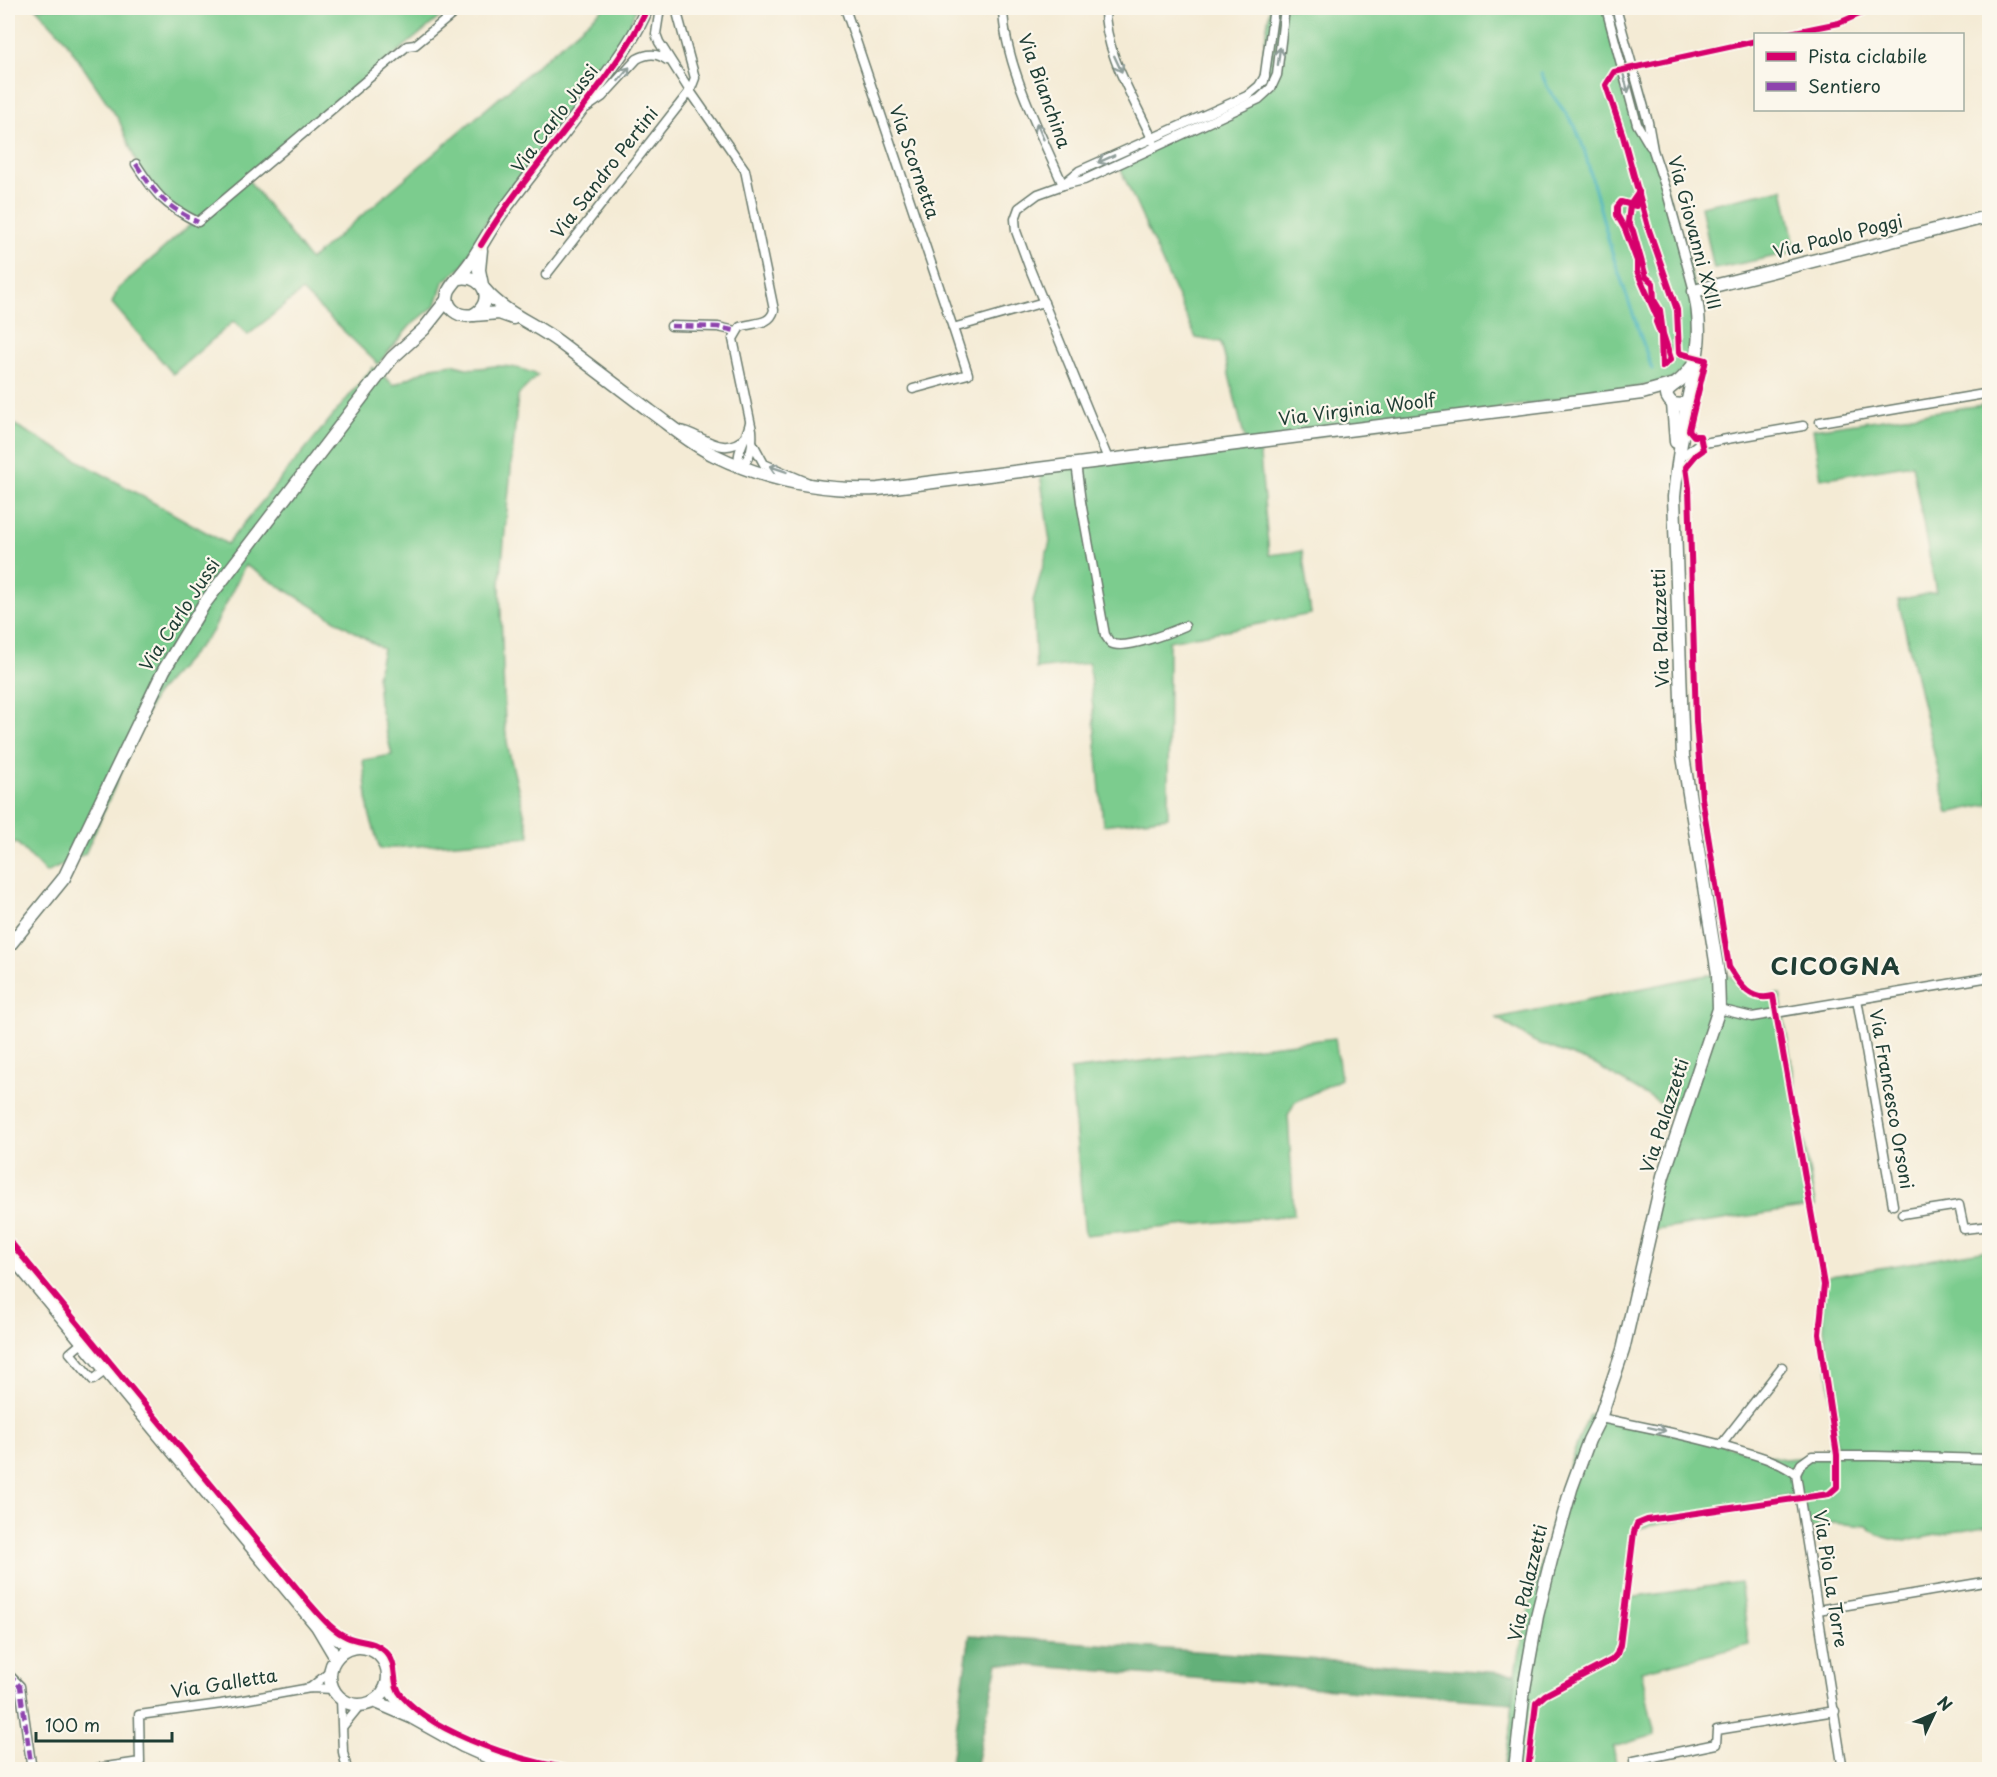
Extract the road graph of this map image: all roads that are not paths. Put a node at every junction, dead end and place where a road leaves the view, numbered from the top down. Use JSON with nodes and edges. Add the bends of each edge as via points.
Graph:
{"nodes":[{"id":1,"x":460,"y":8,"type":"edge"},
{"id":2,"x":647,"y":8,"type":"edge"},
{"id":3,"x":660,"y":8,"type":"edge"},
{"id":4,"x":845,"y":8,"type":"edge"},
{"id":5,"x":1004,"y":8,"type":"edge"},
{"id":6,"x":1105,"y":8,"type":"edge"},
{"id":7,"x":1274,"y":8,"type":"edge"},
{"id":8,"x":1285,"y":8,"type":"edge"},
{"id":9,"x":1606,"y":8,"type":"edge"},
{"id":10,"x":1616,"y":8,"type":"edge"},
{"id":11,"x":678,"y":16,"type":"dead end"},
{"id":12,"x":671,"y":64,"type":"junction"},
{"id":13,"x":1265,"y":76,"type":"junction"},
{"id":14,"x":690,"y":91,"type":"junction"},
{"id":15,"x":1259,"y":99,"type":"junction"},
{"id":16,"x":580,"y":112,"type":"junction"},
{"id":17,"x":1154,"y":142,"type":"junction"},
{"id":18,"x":1653,"y":150,"type":"junction"},
{"id":19,"x":136,"y":164,"type":"dead end"},
{"id":20,"x":1063,"y":184,"type":"junction"},
{"id":21,"x":1989,"y":216,"type":"edge"},
{"id":22,"x":481,"y":245,"type":"junction"},
{"id":23,"x":546,"y":275,"type":"dead end"},
{"id":24,"x":460,"y":278,"type":"junction"},
{"id":25,"x":483,"y":287,"type":"junction"},
{"id":26,"x":1694,"y":291,"type":"junction"},
{"id":27,"x":447,"y":300,"type":"junction"},
{"id":28,"x":1044,"y":302,"type":"junction"},
{"id":29,"x":459,"y":315,"type":"junction"},
{"id":30,"x":473,"y":315,"type":"junction"},
{"id":31,"x":533,"y":324,"type":"junction"},
{"id":32,"x":671,"y":326,"type":"dead end"},
{"id":33,"x":953,"y":328,"type":"junction"},
{"id":34,"x":424,"y":329,"type":"junction"},
{"id":35,"x":736,"y":331,"type":"junction"},
{"id":36,"x":1696,"y":363,"type":"junction"},
{"id":37,"x":1675,"y":384,"type":"junction"},
{"id":38,"x":913,"y":389,"type":"dead end"},
{"id":39,"x":1642,"y":393,"type":"junction"},
{"id":40,"x":1989,"y":393,"type":"edge"},
{"id":41,"x":1689,"y":397,"type":"junction"},
{"id":42,"x":1670,"y":402,"type":"junction"},
{"id":43,"x":1820,"y":422,"type":"dead end"},
{"id":44,"x":1803,"y":426,"type":"dead end"},
{"id":45,"x":673,"y":428,"type":"junction"},
{"id":46,"x":1682,"y":434,"type":"junction"},
{"id":47,"x":749,"y":439,"type":"junction"},
{"id":48,"x":1698,"y":444,"type":"junction"},
{"id":49,"x":1108,"y":459,"type":"junction"},
{"id":50,"x":1678,"y":460,"type":"junction"},
{"id":51,"x":1076,"y":463,"type":"junction"},
{"id":52,"x":740,"y":466,"type":"junction"},
{"id":53,"x":814,"y":486,"type":"junction"},
{"id":54,"x":1185,"y":626,"type":"dead end"},
{"id":55,"x":8,"y":947,"type":"edge"},
{"id":56,"x":1989,"y":977,"type":"edge"},
{"id":57,"x":1857,"y":999,"type":"junction"},
{"id":58,"x":1719,"y":1009,"type":"junction"},
{"id":59,"x":1893,"y":1205,"type":"dead end"},
{"id":60,"x":1902,"y":1214,"type":"dead end"},
{"id":61,"x":1989,"y":1226,"type":"edge"},
{"id":62,"x":8,"y":1254,"type":"edge"},
{"id":63,"x":83,"y":1342,"type":"junction"},
{"id":64,"x":1782,"y":1367,"type":"dead end"},
{"id":65,"x":106,"y":1370,"type":"junction"},
{"id":66,"x":1600,"y":1418,"type":"junction"},
{"id":67,"x":1721,"y":1445,"type":"junction"},
{"id":68,"x":1989,"y":1459,"type":"edge"},
{"id":69,"x":1796,"y":1474,"type":"junction"},
{"id":70,"x":1989,"y":1581,"type":"edge"},
{"id":71,"x":1818,"y":1610,"type":"junction"},
{"id":72,"x":317,"y":1626,"type":"junction"},
{"id":73,"x":354,"y":1647,"type":"junction"},
{"id":74,"x":336,"y":1658,"type":"junction"},
{"id":75,"x":331,"y":1671,"type":"junction"},
{"id":76,"x":8,"y":1674,"type":"edge"},
{"id":77,"x":387,"y":1686,"type":"junction"},
{"id":78,"x":310,"y":1688,"type":"junction"},
{"id":79,"x":337,"y":1693,"type":"junction"},
{"id":80,"x":374,"y":1701,"type":"junction"},
{"id":81,"x":360,"y":1705,"type":"junction"},
{"id":82,"x":1835,"y":1711,"type":"junction"},
{"id":83,"x":411,"y":1717,"type":"junction"},
{"id":84,"x":342,"y":1726,"type":"junction"},
{"id":85,"x":1634,"y":1761,"type":"dead end"},
{"id":86,"x":32,"y":1770,"type":"edge"},
{"id":87,"x":85,"y":1770,"type":"edge"},
{"id":88,"x":346,"y":1770,"type":"edge"},
{"id":89,"x":524,"y":1770,"type":"edge"},
{"id":90,"x":1515,"y":1770,"type":"edge"},
{"id":91,"x":1843,"y":1770,"type":"edge"}],
"edges":[{"from":1,"to":19,"type":"street","via":[[415,45],[407,46],[198,222],[155,194]]},
{"from":2,"to":16,"type":"street","name":"Via Carlo Jussi","via":[[634,36]]},
{"from":3,"to":12,"type":"street","via":[[656,34]]},
{"from":4,"to":33,"type":"street","name":"Via Scornetta"},
{"from":20,"to":5,"type":"street","name":"Via Bianchina","one_way":true,"via":[[1006,41]]},
{"from":6,"to":17,"type":"street","one_way":true,"via":[[1111,50]]},
{"from":7,"to":13,"type":"street"},
{"from":15,"to":8,"type":"street","one_way":true,"via":[[1277,75]]},
{"from":9,"to":18,"type":"street","name":"Via Giovanni XXIII","one_way":true,"via":[[1637,124]]},
{"from":10,"to":18,"type":"street","name":"Via Giovanni XXIII"},
{"from":11,"to":14,"type":"street","via":[[695,78]]},
{"from":12,"to":14,"type":"street"},
{"from":16,"to":12,"type":"street","one_way":true,"via":[[602,97],[637,59],[657,54]]},
{"from":13,"to":15,"type":"street"},
{"from":13,"to":17,"type":"street","via":[[1247,96]]},
{"from":14,"to":23,"type":"street","name":"Via Sandro Pertini"},
{"from":14,"to":35,"type":"street","via":[[745,170],[771,293],[774,310],[770,319]]},
{"from":15,"to":17,"type":"street"},
{"from":16,"to":22,"type":"street","name":"Via Carlo Jussi"},
{"from":17,"to":20,"type":"street","via":[[1084,180]]},
{"from":18,"to":26,"type":"street","name":"Via Giovanni XXIII"},
{"from":20,"to":28,"type":"street","via":[[1029,199],[1019,208],[1015,219],[1020,243]]},
{"from":21,"to":26,"type":"street","name":"Via Paolo Poggi"},
{"from":22,"to":24,"type":"street","name":"Via Carlo Jussi"},
{"from":22,"to":25,"type":"street"},
{"from":24,"to":25,"type":"street","via":[[473,278]]},
{"from":24,"to":27,"type":"street","via":[[452,284]]},
{"from":25,"to":30,"type":"street","via":[[484,306]]},
{"from":25,"to":31,"type":"street","name":"Via Virginia Woolf","via":[[500,304]]},
{"from":26,"to":36,"type":"street","name":"Via Giovanni XXIII","via":[[1700,324]]},
{"from":27,"to":29,"type":"street"},
{"from":27,"to":34,"type":"street","name":"Via Carlo Jussi"},
{"from":28,"to":33,"type":"street"},
{"from":28,"to":49,"type":"street"},
{"from":29,"to":30,"type":"street"},
{"from":29,"to":34,"type":"street","name":"Via Carlo Jussi"},
{"from":30,"to":31,"type":"street","name":"Via Virginia Woolf","via":[[499,314]]},
{"from":31,"to":45,"type":"street","name":"Via Virginia Woolf"},
{"from":32,"to":35,"type":"street"},
{"from":33,"to":38,"type":"street","name":"Via Scornetta","via":[[968,374]]},
{"from":34,"to":55,"type":"street","name":"Via Carlo Jussi","via":[[392,358],[204,604],[164,670],[64,878]]},
{"from":35,"to":47,"type":"street","via":[[733,339],[750,422]]},
{"from":36,"to":37,"type":"street"},
{"from":36,"to":41,"type":"street","name":"Via Giovanni XXIII"},
{"from":37,"to":39,"type":"street","name":"Via Virginia Woolf"},
{"from":37,"to":41,"type":"street","via":[[1686,385]]},
{"from":37,"to":42,"type":"street","via":[[1667,392]]},
{"from":39,"to":42,"type":"street","name":"Via Virginia Woolf"},
{"from":39,"to":49,"type":"street","name":"Via Virginia Woolf"},
{"from":40,"to":43,"type":"street"},
{"from":41,"to":42,"type":"street","via":[[1682,405]]},
{"from":41,"to":46,"type":"street","name":"Via Palazzetti"},
{"from":42,"to":50,"type":"street","name":"Via Palazzetti"},
{"from":44,"to":48,"type":"street"},
{"from":45,"to":47,"type":"street","name":"Via Virginia Woolf","via":[[722,447]]},
{"from":45,"to":52,"type":"street","name":"Via Virginia Woolf","via":[[713,455]]},
{"from":46,"to":48,"type":"street"},
{"from":46,"to":50,"type":"street","name":"Via Palazzetti"},
{"from":47,"to":52,"type":"street","via":[[747,460]]},
{"from":53,"to":47,"type":"street","name":"Via Virginia Woolf","one_way":true,"via":[[764,464]]},
{"from":48,"to":50,"type":"street"},
{"from":49,"to":51,"type":"street","name":"Via Virginia Woolf"},
{"from":50,"to":58,"type":"street","name":"Via Palazzetti","via":[[1674,497],[1683,756],[1718,974]]},
{"from":51,"to":53,"type":"street","name":"Via Virginia Woolf","via":[[878,489]]},
{"from":51,"to":54,"type":"street","via":[[1105,635],[1122,645]]},
{"from":52,"to":53,"type":"street","name":"Via Virginia Woolf","via":[[784,481]]},
{"from":56,"to":57,"type":"street"},
{"from":57,"to":58,"type":"street","via":[[1752,1017]]},
{"from":57,"to":59,"type":"street","name":"Via Francesco Orsoni"},
{"from":58,"to":66,"type":"street","name":"Via Palazzetti","via":[[1663,1176],[1623,1350]]},
{"from":60,"to":61,"type":"street","name":"Via Francesco Orsoni","via":[[1959,1205],[1964,1230]]},
{"from":62,"to":63,"type":"street"},
{"from":63,"to":65,"type":"street"},
{"from":63,"to":65,"type":"street","via":[[70,1353],[81,1367],[93,1380]]},
{"from":64,"to":67,"type":"street"},
{"from":65,"to":72,"type":"street"},
{"from":66,"to":67,"type":"street","one_way":true},
{"from":66,"to":90,"type":"street","name":"Via Palazzetti","via":[[1571,1489],[1537,1616]]},
{"from":67,"to":69,"type":"street","via":[[1775,1461]]},
{"from":68,"to":69,"type":"street","via":[[1812,1456]]},
{"from":69,"to":71,"type":"street","name":"Via Pio La Torre"},
{"from":70,"to":71,"type":"street"},
{"from":71,"to":82,"type":"street","name":"Via Pio La Torre"},
{"from":72,"to":73,"type":"street"},
{"from":72,"to":74,"type":"street"},
{"from":73,"to":74,"type":"street"},
{"from":73,"to":77,"type":"street","via":[[374,1650],[382,1657],[389,1676]]},
{"from":74,"to":75,"type":"street"},
{"from":75,"to":78,"type":"street","name":"Via Galletta"},
{"from":75,"to":79,"type":"street"},
{"from":76,"to":86,"type":"street","via":[[20,1686]]},
{"from":77,"to":80,"type":"street"},
{"from":77,"to":83,"type":"street"},
{"from":78,"to":79,"type":"street","name":"Via Galletta"},
{"from":78,"to":87,"type":"street","name":"Via Galletta","via":[[139,1715],[140,1762]]},
{"from":79,"to":81,"type":"street"},
{"from":79,"to":84,"type":"street"},
{"from":80,"to":81,"type":"street"},
{"from":80,"to":83,"type":"street"},
{"from":81,"to":84,"type":"street"},
{"from":82,"to":85,"type":"street","via":[[1717,1730],[1716,1744]]},
{"from":82,"to":91,"type":"street","name":"Via Pio La Torre"},
{"from":83,"to":89,"type":"street","via":[[463,1746]]},
{"from":84,"to":88,"type":"street"}]}
